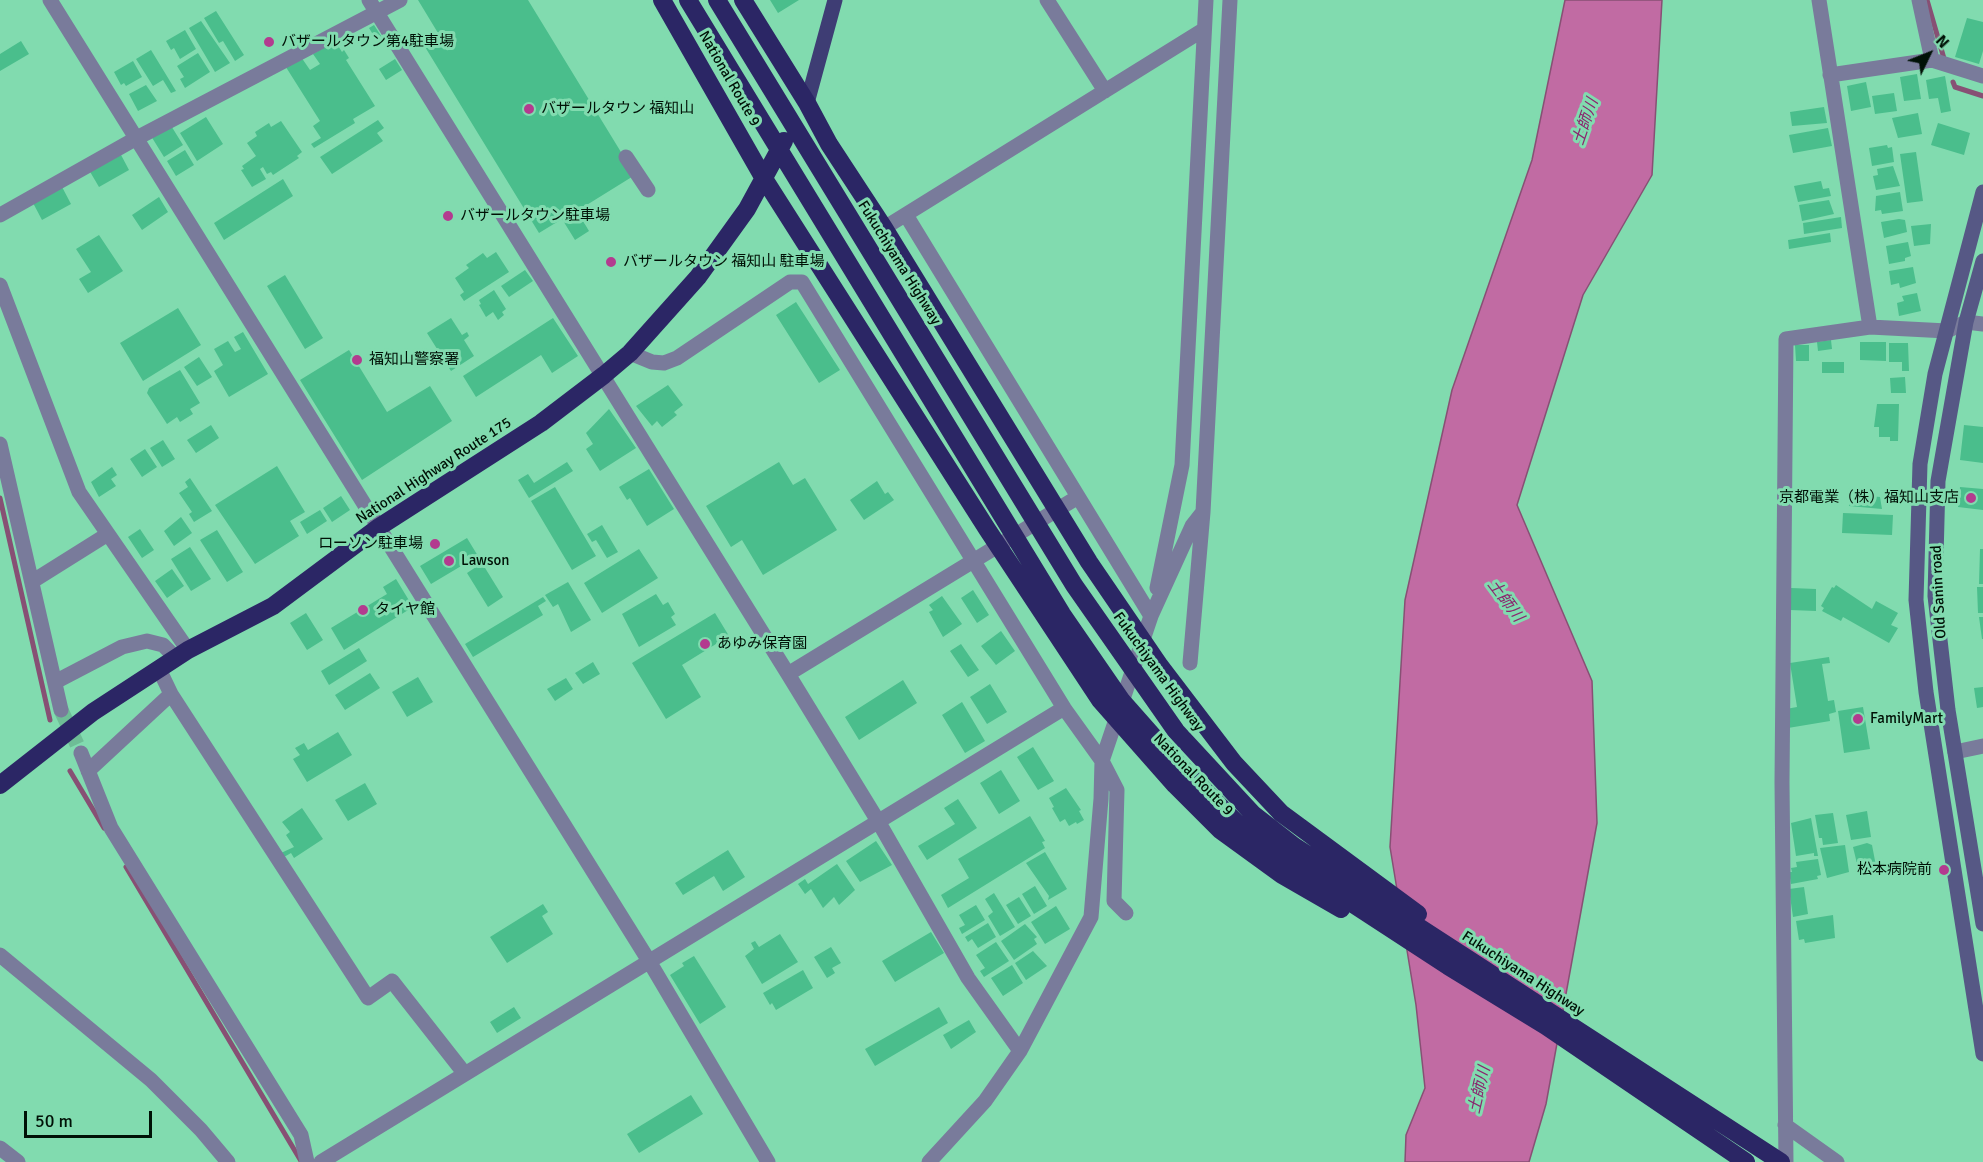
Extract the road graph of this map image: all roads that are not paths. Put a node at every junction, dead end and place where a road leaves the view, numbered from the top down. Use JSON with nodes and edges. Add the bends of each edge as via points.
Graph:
{"nodes":[{"id":1,"x":50,"y":0,"type":"edge"},
{"id":2,"x":400,"y":0,"type":"edge"},
{"id":3,"x":662,"y":0,"type":"edge"},
{"id":4,"x":688,"y":0,"type":"edge"},
{"id":5,"x":717,"y":0,"type":"edge"},
{"id":6,"x":743,"y":0,"type":"edge"},
{"id":7,"x":835,"y":0,"type":"edge"},
{"id":8,"x":1047,"y":0,"type":"edge"},
{"id":9,"x":1206,"y":0,"type":"edge"},
{"id":10,"x":1230,"y":0,"type":"edge"},
{"id":11,"x":1819,"y":0,"type":"edge"},
{"id":12,"x":1919,"y":0,"type":"edge"},
{"id":13,"x":373,"y":7,"type":"edge"},
{"id":14,"x":1203,"y":30,"type":"junction"},
{"id":15,"x":1932,"y":60,"type":"junction"},
{"id":16,"x":1830,"y":75,"type":"junction"},
{"id":17,"x":1983,"y":76,"type":"edge"},
{"id":18,"x":1105,"y":91,"type":"junction"},
{"id":19,"x":807,"y":103,"type":"junction"},
{"id":20,"x":135,"y":139,"type":"junction"},
{"id":21,"x":626,"y":157,"type":"dead end"},
{"id":22,"x":763,"y":177,"type":"junction"},
{"id":23,"x":648,"y":190,"type":"dead end"},
{"id":24,"x":1983,"y":192,"type":"edge"},
{"id":25,"x":0,"y":215,"type":"edge"},
{"id":26,"x":906,"y":215,"type":"junction"},
{"id":27,"x":884,"y":228,"type":"junction"},
{"id":28,"x":1983,"y":261,"type":"edge"},
{"id":29,"x":0,"y":285,"type":"edge"},
{"id":30,"x":1966,"y":322,"type":"junction"},
{"id":31,"x":1983,"y":324,"type":"edge"},
{"id":32,"x":1870,"y":327,"type":"junction"},
{"id":33,"x":1947,"y":331,"type":"junction"},
{"id":34,"x":630,"y":353,"type":"junction"},
{"id":35,"x":604,"y":375,"type":"junction"},
{"id":36,"x":0,"y":444,"type":"edge"},
{"id":37,"x":1078,"y":497,"type":"junction"},
{"id":38,"x":1203,"y":512,"type":"junction"},
{"id":39,"x":379,"y":527,"type":"junction"},
{"id":40,"x":108,"y":534,"type":"junction"},
{"id":41,"x":973,"y":562,"type":"junction"},
{"id":42,"x":33,"y":581,"type":"junction"},
{"id":43,"x":1151,"y":616,"type":"junction"},
{"id":44,"x":182,"y":654,"type":"junction"},
{"id":45,"x":1190,"y":663,"type":"dead end"},
{"id":46,"x":159,"y":669,"type":"junction"},
{"id":47,"x":788,"y":674,"type":"junction"},
{"id":48,"x":55,"y":682,"type":"junction"},
{"id":49,"x":171,"y":694,"type":"junction"},
{"id":50,"x":1064,"y":708,"type":"junction"},
{"id":51,"x":61,"y":710,"type":"tunnel mouth"},
{"id":52,"x":1983,"y":746,"type":"edge"},
{"id":53,"x":1955,"y":752,"type":"junction"},
{"id":54,"x":81,"y":753,"type":"tunnel mouth"},
{"id":55,"x":1102,"y":761,"type":"junction"},
{"id":56,"x":88,"y":771,"type":"junction"},
{"id":57,"x":0,"y":785,"type":"edge"},
{"id":58,"x":878,"y":821,"type":"junction"},
{"id":59,"x":1126,"y":913,"type":"dead end"},
{"id":60,"x":1983,"y":924,"type":"edge"},
{"id":61,"x":0,"y":955,"type":"edge"},
{"id":62,"x":649,"y":961,"type":"junction"},
{"id":63,"x":1448,"y":966,"type":"junction"},
{"id":64,"x":1484,"y":970,"type":"junction"},
{"id":65,"x":1020,"y":1051,"type":"junction"},
{"id":66,"x":1983,"y":1054,"type":"edge"},
{"id":67,"x":465,"y":1074,"type":"junction"},
{"id":68,"x":1785,"y":1125,"type":"junction"},
{"id":69,"x":0,"y":1148,"type":"edge"},
{"id":70,"x":18,"y":1162,"type":"edge"},
{"id":71,"x":228,"y":1162,"type":"edge"},
{"id":72,"x":307,"y":1162,"type":"edge"},
{"id":73,"x":321,"y":1162,"type":"edge"},
{"id":74,"x":768,"y":1162,"type":"edge"},
{"id":75,"x":929,"y":1162,"type":"edge"},
{"id":76,"x":1746,"y":1162,"type":"edge"},
{"id":77,"x":1784,"y":1162,"type":"edge"},
{"id":78,"x":1837,"y":1162,"type":"edge"}],
"edges":[{"from":1,"to":20,"type":"street"},
{"from":2,"to":13,"type":"street"},
{"from":3,"to":22,"type":"highway","name":"National Route 9"},
{"from":4,"to":63,"type":"highway","name":"Fukuchiyama Highway","via":[[1062,614],[1122,701],[1240,826]]},
{"from":5,"to":64,"type":"highway","name":"Fukuchiyama Highway","via":[[1074,585],[1176,731],[1253,814],[1294,846]]},
{"from":6,"to":19,"type":"highway"},
{"from":7,"to":19,"type":"main road"},
{"from":8,"to":18,"type":"street"},
{"from":9,"to":14,"type":"street"},
{"from":10,"to":38,"type":"street"},
{"from":11,"to":16,"type":"street"},
{"from":12,"to":15,"type":"street"},
{"from":13,"to":20,"type":"street"},
{"from":13,"to":35,"type":"street"},
{"from":14,"to":18,"type":"street"},
{"from":14,"to":43,"type":"street","via":[[1182,465]]},
{"from":15,"to":16,"type":"street"},
{"from":15,"to":17,"type":"street"},
{"from":16,"to":32,"type":"street"},
{"from":18,"to":26,"type":"street"},
{"from":19,"to":22,"type":"highway","name":"National Highway Route 175"},
{"from":19,"to":27,"type":"highway","via":[[828,144]]},
{"from":20,"to":25,"type":"street"},
{"from":20,"to":39,"type":"street"},
{"from":21,"to":23,"type":"street"},
{"from":22,"to":34,"type":"highway","name":"National Highway Route 175","via":[[747,209],[716,253]]},
{"from":22,"to":63,"type":"highway","name":"National Route 9","via":[[1100,700],[1174,785],[1220,830],[1282,875],[1419,954]]},
{"from":24,"to":33,"type":"street"},
{"from":26,"to":27,"type":"street"},
{"from":26,"to":37,"type":"street"},
{"from":27,"to":64,"type":"highway","via":[[1127,619],[1234,763],[1281,813],[1413,910]]},
{"from":28,"to":30,"type":"street","name":"Old Sanin road"},
{"from":29,"to":40,"type":"street","via":[[78,492]]},
{"from":30,"to":31,"type":"street"},
{"from":30,"to":33,"type":"street"},
{"from":30,"to":53,"type":"street","name":"Old Sanin road","via":[[1938,481],[1936,540],[1935,596]]},
{"from":32,"to":33,"type":"street"},
{"from":32,"to":68,"type":"street","via":[[1786,339],[1782,782]]},
{"from":33,"to":66,"type":"street","via":[[1935,374],[1920,465],[1916,600],[1926,692]]},
{"from":34,"to":35,"type":"highway","name":"National Highway Route 175"},
{"from":34,"to":41,"type":"street","via":[[652,362],[677,358],[790,282],[802,282]]},
{"from":35,"to":39,"type":"highway","name":"National Highway Route 175","via":[[541,423]]},
{"from":35,"to":47,"type":"street"},
{"from":36,"to":42,"type":"street"},
{"from":37,"to":41,"type":"street"},
{"from":37,"to":43,"type":"street"},
{"from":38,"to":43,"type":"street","via":[[1192,526]]},
{"from":38,"to":45,"type":"street"},
{"from":39,"to":44,"type":"highway","name":"National Highway Route 175","via":[[273,606]]},
{"from":39,"to":62,"type":"street"},
{"from":40,"to":42,"type":"street"},
{"from":40,"to":44,"type":"street"},
{"from":41,"to":47,"type":"street"},
{"from":41,"to":50,"type":"street"},
{"from":42,"to":48,"type":"street"},
{"from":43,"to":55,"type":"street"},
{"from":44,"to":46,"type":"highway","name":"National Highway Route 175"},
{"from":44,"to":48,"type":"street","via":[[147,640],[122,647]]},
{"from":46,"to":49,"type":"street"},
{"from":46,"to":57,"type":"highway","name":"National Highway Route 175","via":[[93,712]]},
{"from":47,"to":58,"type":"street"},
{"from":48,"to":51,"type":"street"},
{"from":49,"to":56,"type":"street"},
{"from":49,"to":67,"type":"street","via":[[368,998],[392,981]]},
{"from":50,"to":55,"type":"street"},
{"from":50,"to":58,"type":"street"},
{"from":52,"to":53,"type":"street"},
{"from":53,"to":60,"type":"street","name":"Old Sanin road"},
{"from":54,"to":56,"type":"street"},
{"from":55,"to":59,"type":"street","via":[[1117,790],[1114,901]]},
{"from":55,"to":65,"type":"street","via":[[1091,917]]},
{"from":56,"to":72,"type":"street","via":[[117,838],[301,1135]]},
{"from":58,"to":62,"type":"street"},
{"from":58,"to":65,"type":"street","via":[[968,978]]},
{"from":61,"to":71,"type":"street","via":[[151,1080]]},
{"from":62,"to":67,"type":"street"},
{"from":62,"to":74,"type":"street"},
{"from":63,"to":76,"type":"highway","name":"Fukuchiyama Highway","via":[[1627,1079]]},
{"from":64,"to":77,"type":"highway","name":"Fukuchiyama Highway"},
{"from":65,"to":75,"type":"street","via":[[985,1101]]},
{"from":67,"to":73,"type":"street"},
{"from":68,"to":77,"type":"street"},
{"from":68,"to":78,"type":"street"},
{"from":69,"to":70,"type":"street"}]}
